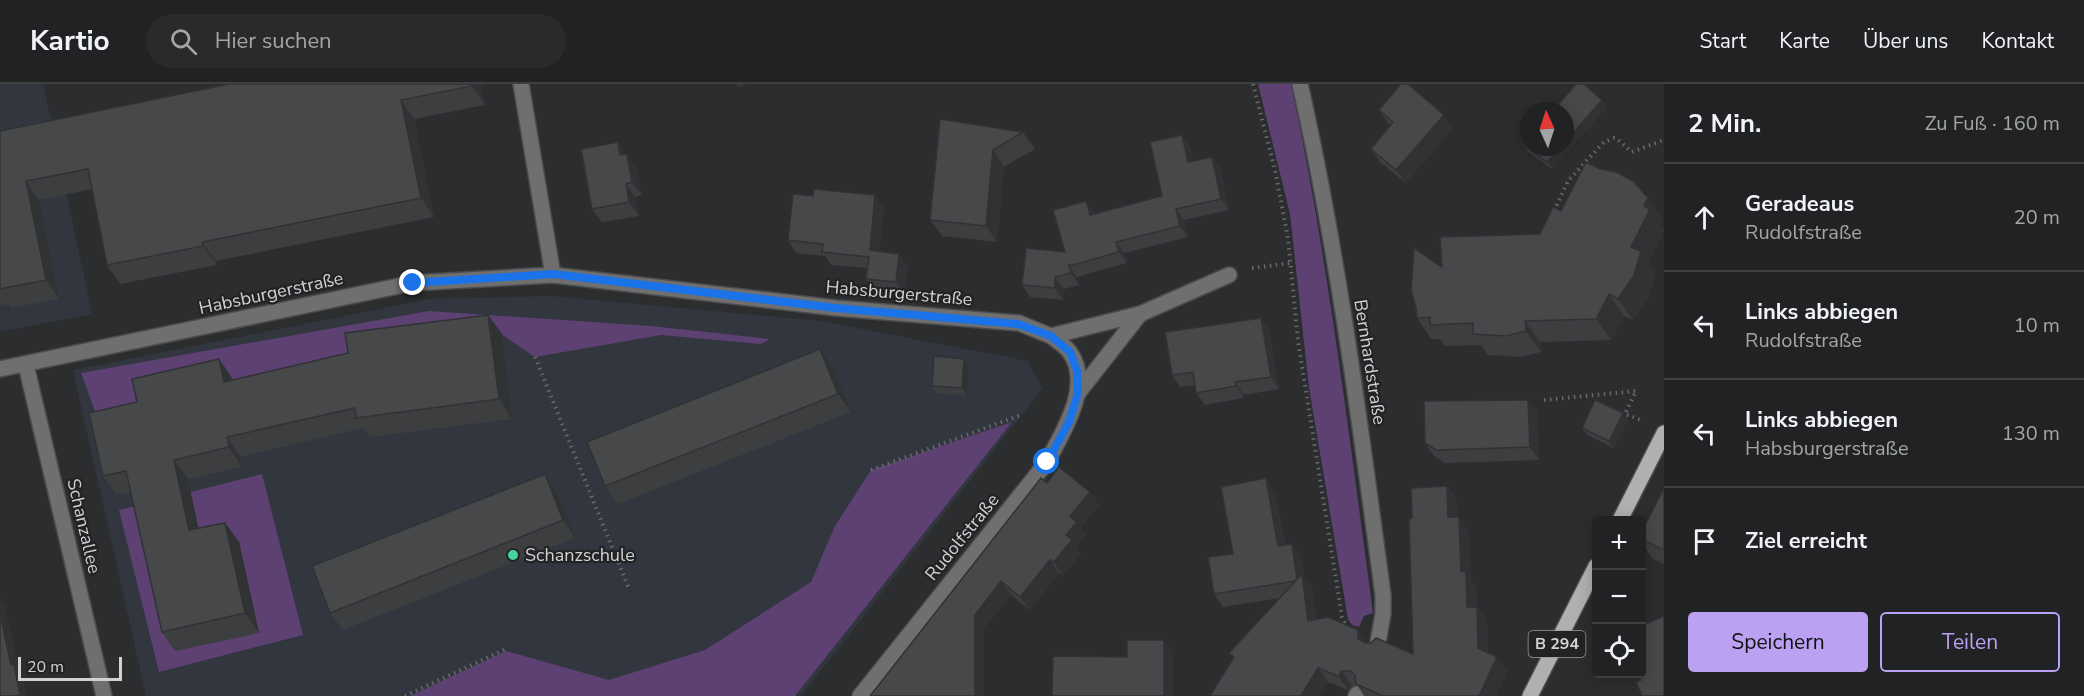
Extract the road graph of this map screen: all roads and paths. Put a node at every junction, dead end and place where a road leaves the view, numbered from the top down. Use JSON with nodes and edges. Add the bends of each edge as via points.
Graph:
{"nodes":[{"id":1,"x":521,"y":84,"type":"edge"},
{"id":2,"x":1253,"y":84,"type":"edge"},
{"id":3,"x":1300,"y":84,"type":"edge"},
{"id":4,"x":1664,"y":140,"type":"edge"},
{"id":5,"x":1551,"y":219,"type":"edge"},
{"id":6,"x":1290,"y":263,"type":"junction"},
{"id":7,"x":1259,"y":266,"type":"dead end"},
{"id":8,"x":553,"y":274,"type":"junction"},
{"id":9,"x":1229,"y":275,"type":"dead end"},
{"id":10,"x":1140,"y":314,"type":"junction"},
{"id":11,"x":1051,"y":336,"type":"junction"},
{"id":12,"x":535,"y":357,"type":"dead end"},
{"id":13,"x":26,"y":365,"type":"junction"},
{"id":14,"x":0,"y":369,"type":"edge"},
{"id":15,"x":1078,"y":393,"type":"junction"},
{"id":16,"x":1544,"y":400,"type":"dead end"},
{"id":17,"x":1022,"y":415,"type":"dead end"},
{"id":18,"x":1644,"y":422,"type":"dead end"},
{"id":19,"x":1664,"y":433,"type":"edge"},
{"id":20,"x":871,"y":470,"type":"dead end"},
{"id":21,"x":1622,"y":516,"type":"edge"},
{"id":22,"x":1594,"y":570,"type":"edge"},
{"id":23,"x":629,"y":589,"type":"dead end"},
{"id":24,"x":1351,"y":629,"type":"edge"},
{"id":25,"x":1377,"y":648,"type":"edge"},
{"id":26,"x":506,"y":649,"type":"dead end"},
{"id":27,"x":104,"y":696,"type":"edge"},
{"id":28,"x":405,"y":696,"type":"edge"},
{"id":29,"x":860,"y":696,"type":"edge"},
{"id":30,"x":1530,"y":696,"type":"edge"}],
"edges":[{"from":1,"to":8,"type":"street"},
{"from":2,"to":6,"type":"path","via":[[1275,170]]},
{"from":3,"to":25,"type":"street","name":"Bernhardstraße","via":[[1318,162],[1363,442],[1383,595]]},
{"from":4,"to":5,"type":"path","via":[[1632,152],[1617,139],[1604,142],[1568,181]]},
{"from":6,"to":7,"type":"path"},
{"from":6,"to":24,"type":"path","via":[[1308,415],[1343,622]]},
{"from":8,"to":11,"type":"street","name":"Habsburgerstraße","via":[[825,307],[1018,324]]},
{"from":8,"to":13,"type":"street","name":"Habsburgerstraße","via":[[413,283]]},
{"from":9,"to":10,"type":"street"},
{"from":10,"to":11,"type":"street"},
{"from":10,"to":15,"type":"street","name":"Rudolfstraße"},
{"from":11,"to":15,"type":"street","name":"Rudolfstraße","via":[[1070,352],[1077,371]]},
{"from":12,"to":23,"type":"path"},
{"from":13,"to":14,"type":"street","name":"Habsburgerstraße"},
{"from":13,"to":27,"type":"street","name":"Schanzallee"},
{"from":15,"to":29,"type":"street","name":"Rudolfstraße","via":[[1069,422],[1047,462]]},
{"from":16,"to":18,"type":"path","via":[[1636,391],[1624,414]]},
{"from":17,"to":20,"type":"path"},
{"from":19,"to":21,"type":"main road"},
{"from":22,"to":30,"type":"main road","number":"B 294"},
{"from":26,"to":28,"type":"path"}]}
